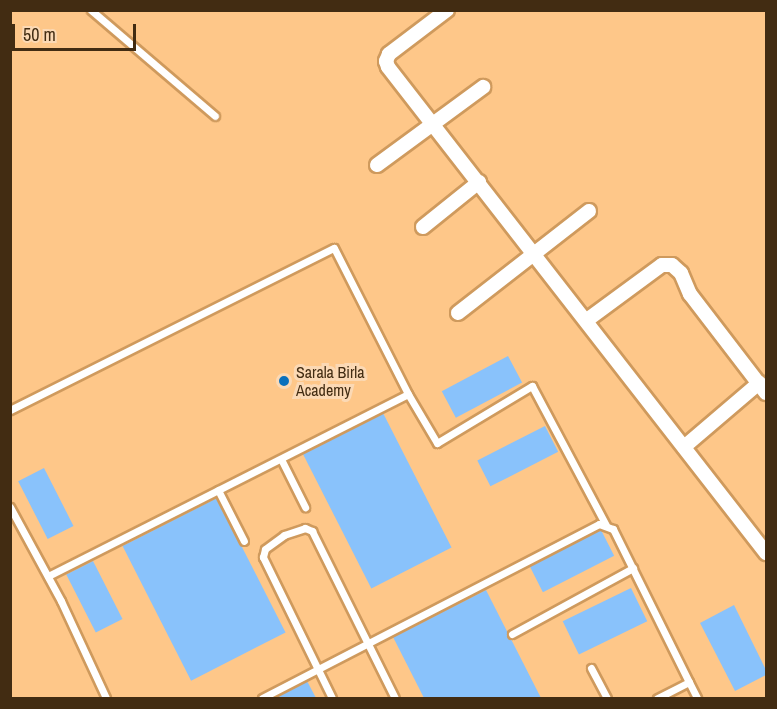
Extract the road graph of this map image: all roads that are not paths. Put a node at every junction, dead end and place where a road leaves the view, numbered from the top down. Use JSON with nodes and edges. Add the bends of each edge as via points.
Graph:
{"nodes":[{"id":1,"x":91,"y":10,"type":"edge"},
{"id":2,"x":447,"y":10,"type":"edge"},
{"id":3,"x":483,"y":87,"type":"dead end"},
{"id":4,"x":214,"y":116,"type":"dead end"},
{"id":5,"x":434,"y":126,"type":"junction"},
{"id":6,"x":377,"y":165,"type":"dead end"},
{"id":7,"x":478,"y":182,"type":"junction"},
{"id":8,"x":589,"y":211,"type":"dead end"},
{"id":9,"x":423,"y":227,"type":"dead end"},
{"id":10,"x":534,"y":252,"type":"junction"},
{"id":11,"x":458,"y":313,"type":"dead end"},
{"id":12,"x":587,"y":320,"type":"junction"},
{"id":13,"x":763,"y":388,"type":"edge"},
{"id":14,"x":408,"y":394,"type":"junction"},
{"id":15,"x":10,"y":410,"type":"edge"},
{"id":16,"x":684,"y":447,"type":"junction"},
{"id":17,"x":281,"y":459,"type":"junction"},
{"id":18,"x":218,"y":490,"type":"junction"},
{"id":19,"x":10,"y":507,"type":"edge"},
{"id":20,"x":305,"y":507,"type":"dead end"},
{"id":21,"x":606,"y":525,"type":"junction"},
{"id":22,"x":244,"y":541,"type":"dead end"},
{"id":23,"x":766,"y":553,"type":"edge"},
{"id":24,"x":633,"y":568,"type":"junction"},
{"id":25,"x":48,"y":576,"type":"junction"},
{"id":26,"x":512,"y":634,"type":"dead end"},
{"id":27,"x":368,"y":645,"type":"junction"},
{"id":28,"x":591,"y":668,"type":"dead end"},
{"id":29,"x":317,"y":671,"type":"junction"},
{"id":30,"x":689,"y":682,"type":"junction"},
{"id":31,"x":106,"y":699,"type":"edge"},
{"id":32,"x":262,"y":699,"type":"edge"},
{"id":33,"x":332,"y":699,"type":"edge"},
{"id":34,"x":395,"y":699,"type":"edge"},
{"id":35,"x":607,"y":699,"type":"edge"},
{"id":36,"x":657,"y":699,"type":"edge"},
{"id":37,"x":697,"y":699,"type":"edge"}],
"edges":[{"from":1,"to":4,"type":"lane"},
{"from":2,"to":5,"type":"street","via":[[386,60],[388,68]]},
{"from":3,"to":5,"type":"street"},
{"from":5,"to":6,"type":"street"},
{"from":5,"to":7,"type":"street"},
{"from":7,"to":9,"type":"street"},
{"from":7,"to":10,"type":"street"},
{"from":8,"to":10,"type":"street"},
{"from":10,"to":11,"type":"street"},
{"from":10,"to":12,"type":"street"},
{"from":12,"to":13,"type":"street","via":[[662,265],[672,266],[681,273],[690,294]]},
{"from":12,"to":16,"type":"street"},
{"from":13,"to":16,"type":"street"},
{"from":14,"to":15,"type":"lane","via":[[334,248]]},
{"from":14,"to":17,"type":"lane"},
{"from":14,"to":21,"type":"lane","via":[[437,442],[532,387]]},
{"from":16,"to":23,"type":"street"},
{"from":17,"to":18,"type":"lane"},
{"from":17,"to":20,"type":"lane"},
{"from":18,"to":22,"type":"lane"},
{"from":18,"to":25,"type":"lane"},
{"from":19,"to":25,"type":"lane"},
{"from":21,"to":24,"type":"lane","via":[[613,529]]},
{"from":21,"to":27,"type":"lane","via":[[599,524]]},
{"from":24,"to":26,"type":"lane"},
{"from":24,"to":30,"type":"lane"},
{"from":25,"to":31,"type":"lane"},
{"from":27,"to":29,"type":"lane"},
{"from":27,"to":29,"type":"lane","via":[[312,531],[305,528],[284,535],[265,549],[263,557]]},
{"from":27,"to":34,"type":"lane"},
{"from":28,"to":35,"type":"lane"},
{"from":29,"to":32,"type":"lane"},
{"from":29,"to":33,"type":"lane"},
{"from":30,"to":36,"type":"lane"},
{"from":30,"to":37,"type":"lane"}]}
